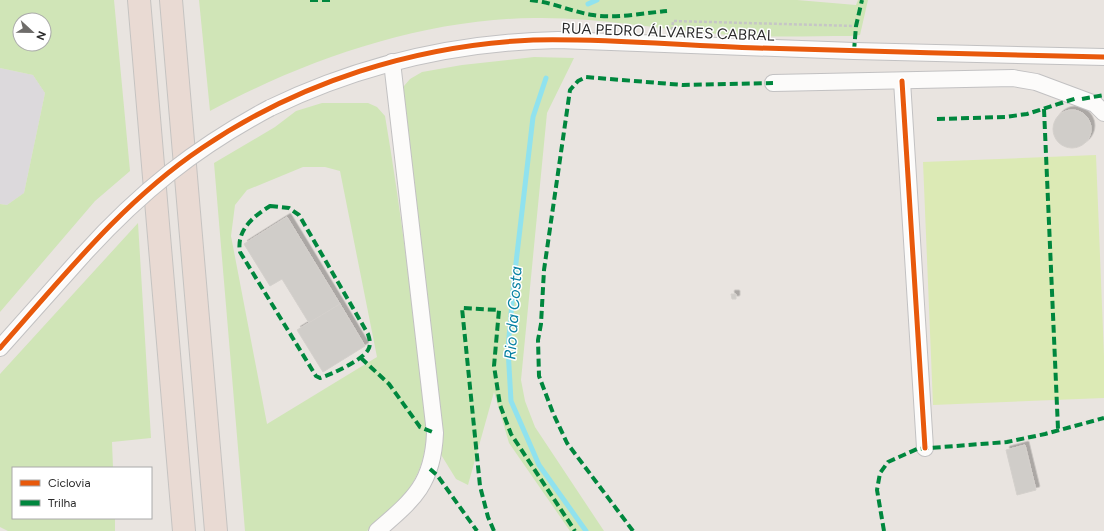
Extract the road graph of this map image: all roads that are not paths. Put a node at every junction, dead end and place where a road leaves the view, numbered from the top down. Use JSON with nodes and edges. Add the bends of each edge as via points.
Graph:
{"nodes":[{"id":1,"x":139,"y":0,"type":"edge"},
{"id":2,"x":171,"y":0,"type":"edge"},
{"id":3,"x":1104,"y":57,"type":"edge"},
{"id":4,"x":392,"y":62,"type":"junction"},
{"id":5,"x":902,"y":81,"type":"junction"},
{"id":6,"x":773,"y":83,"type":"dead end"},
{"id":7,"x":1104,"y":113,"type":"edge"},
{"id":8,"x":0,"y":348,"type":"edge"},
{"id":9,"x":925,"y":448,"type":"dead end"},
{"id":10,"x":184,"y":531,"type":"edge"},
{"id":11,"x":216,"y":531,"type":"edge"},
{"id":12,"x":377,"y":531,"type":"edge"}],
"edges":[{"from":1,"to":10,"type":"highway"},
{"from":2,"to":11,"type":"highway"},
{"from":3,"to":4,"type":"street","name":"RUA PEDRO ÁLVARES CABRAL","via":[[558,40],[455,48]]},
{"from":4,"to":8,"type":"street","name":"RUA PEDRO ÁLVARES CABRAL","bridge":true,"via":[[348,75],[270,108],[214,140],[169,172],[122,213]]},
{"from":4,"to":12,"type":"street","via":[[435,434],[433,459],[423,485],[408,504]]},
{"from":5,"to":6,"type":"street"},
{"from":5,"to":7,"type":"street","via":[[1013,78],[1036,82],[1095,104]]},
{"from":5,"to":9,"type":"street"}]}
